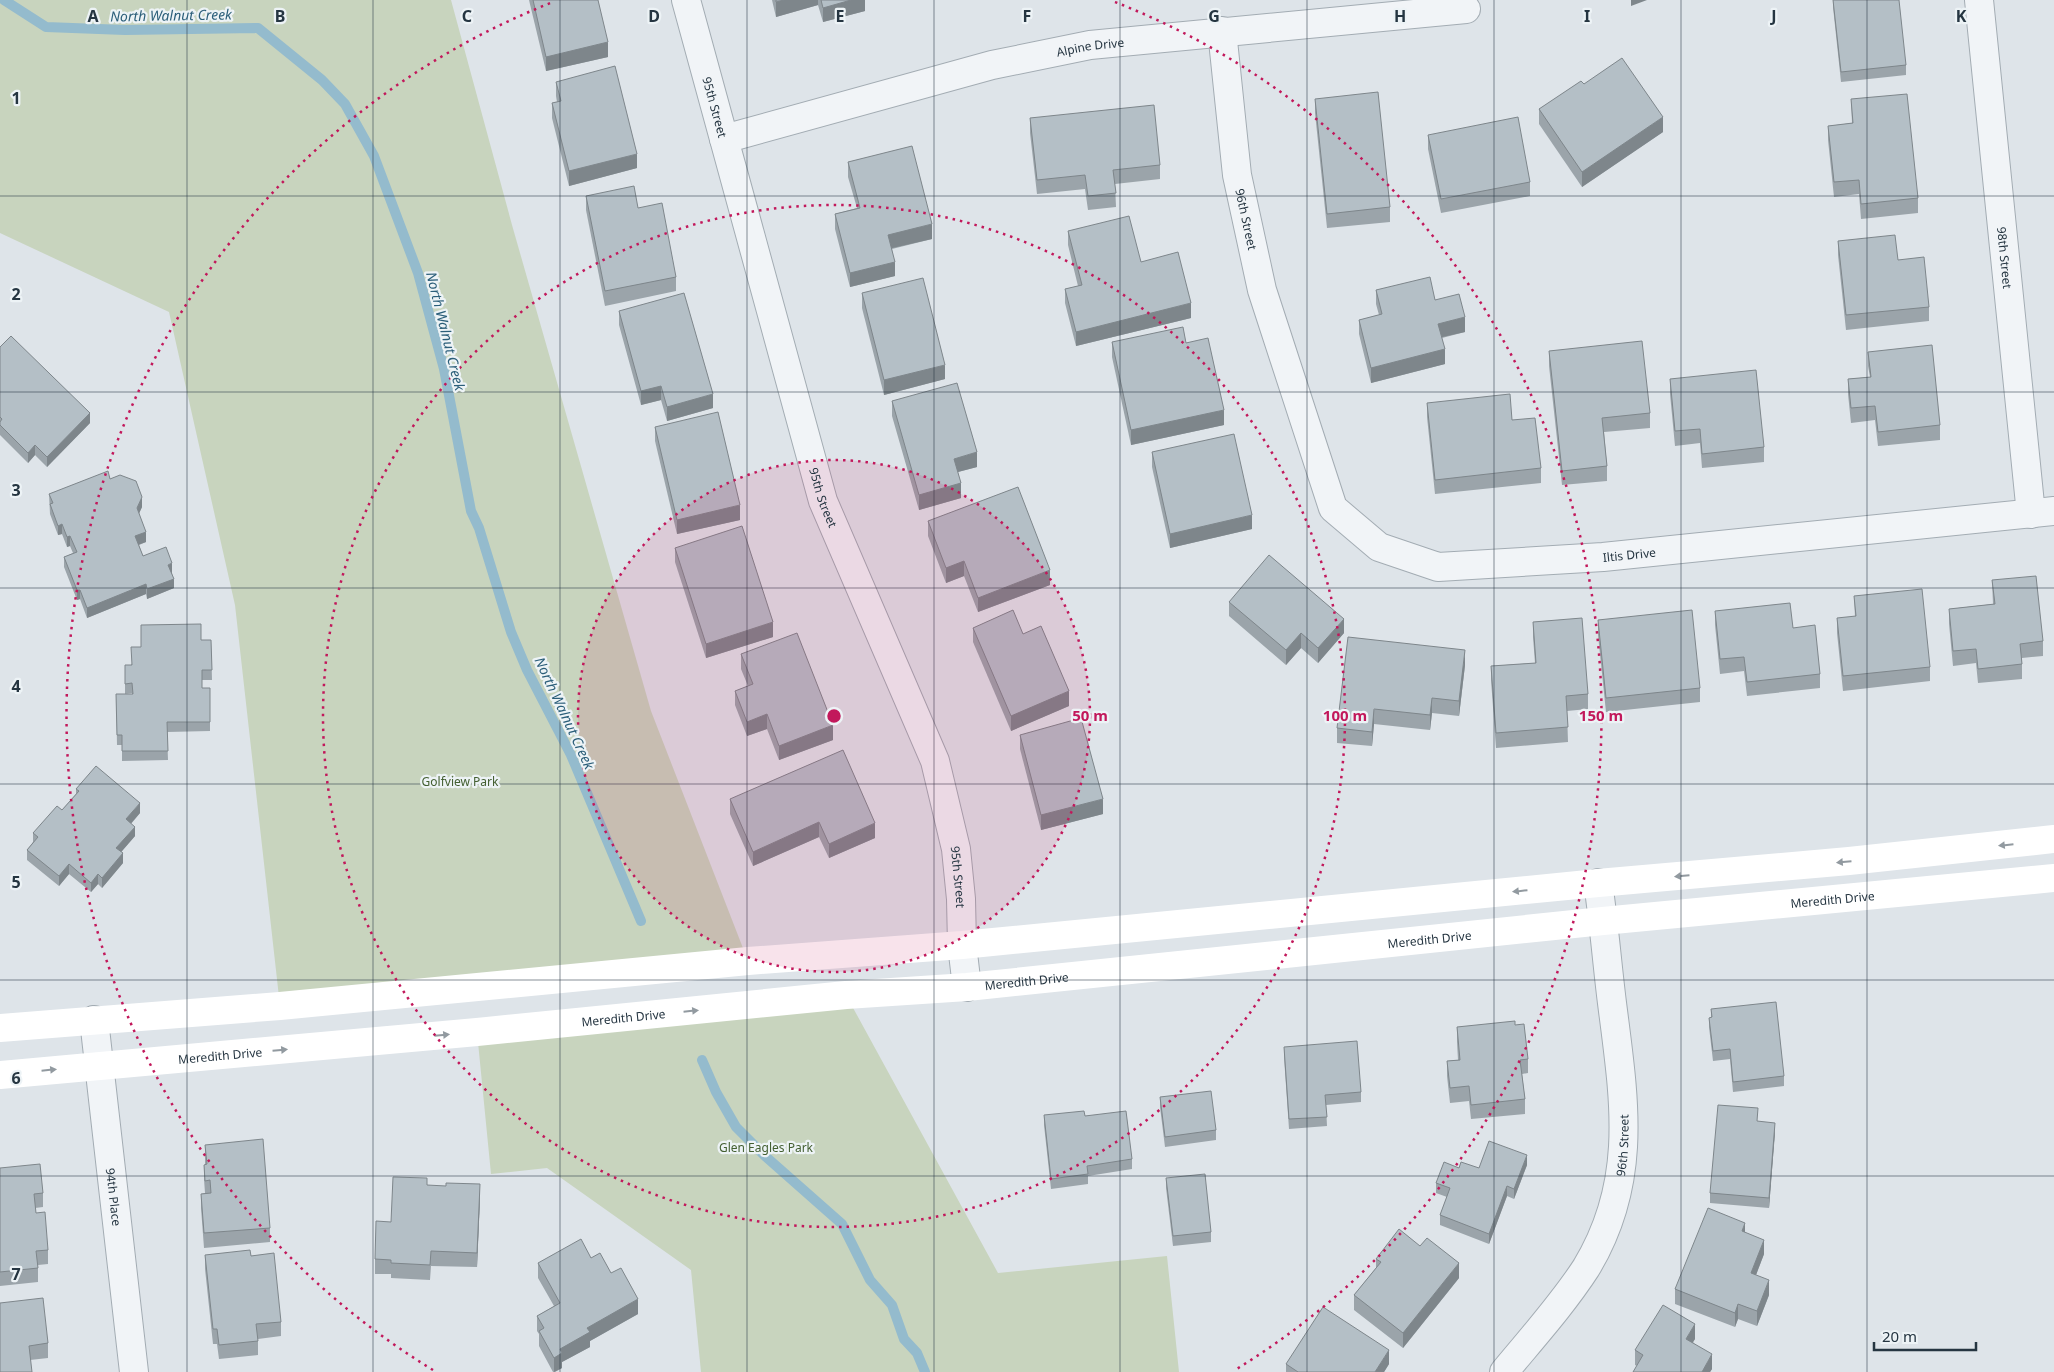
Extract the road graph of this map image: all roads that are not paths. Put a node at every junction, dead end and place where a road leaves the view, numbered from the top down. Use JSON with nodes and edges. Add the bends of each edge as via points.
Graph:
{"nodes":[{"id":1,"x":686,"y":0,"type":"edge"},
{"id":2,"x":1979,"y":0,"type":"edge"},
{"id":3,"x":1466,"y":9,"type":"dead end"},
{"id":4,"x":1222,"y":31,"type":"junction"},
{"id":5,"x":724,"y":139,"type":"junction"},
{"id":6,"x":1300,"y":400,"type":"joint"},
{"id":7,"x":2042,"y":513,"type":"edge"},
{"id":8,"x":2054,"y":839,"type":"edge"},
{"id":9,"x":2054,"y":878,"type":"edge"},
{"id":10,"x":1598,"y":883,"type":"junction"},
{"id":11,"x":1603,"y":922,"type":"junction"},
{"id":12,"x":962,"y":946,"type":"junction"},
{"id":13,"x":967,"y":987,"type":"junction"},
{"id":14,"x":94,"y":1020,"type":"junction"},
{"id":15,"x":0,"y":1028,"type":"edge"},
{"id":16,"x":99,"y":1065,"type":"junction"},
{"id":17,"x":0,"y":1075,"type":"edge"},
{"id":18,"x":134,"y":1372,"type":"edge"},
{"id":19,"x":1504,"y":1372,"type":"edge"}],
"edges":[{"from":1,"to":5,"type":"street","name":"95th Street"},
{"from":2,"to":7,"type":"street","name":"98th Street"},
{"from":3,"to":4,"type":"street","name":"Alpine Drive"},
{"from":4,"to":5,"type":"street","name":"Alpine Drive","via":[[1090,45],[992,65]]},
{"from":4,"to":6,"type":"street","name":"96th Street","via":[[1237,175],[1262,290]]},
{"from":5,"to":12,"type":"street","name":"95th Street","via":[[823,501],[935,761],[956,849]]},
{"from":6,"to":7,"type":"street","name":"Iltis Drive","via":[[1333,508],[1379,547],[1438,567],[1603,557]]},
{"from":8,"to":10,"type":"main road","one_way":true},
{"from":9,"to":11,"type":"main road","name":"Meredith Drive"},
{"from":10,"to":11,"type":"street","name":"96th Street"},
{"from":10,"to":12,"type":"main road","one_way":true},
{"from":11,"to":13,"type":"main road","name":"Meredith Drive"},
{"from":11,"to":19,"type":"street","name":"96th Street","via":[[1624,1099],[1619,1186],[1606,1227],[1586,1267],[1562,1302]]},
{"from":12,"to":13,"type":"street","name":"95th Street"},
{"from":12,"to":14,"type":"main road","via":[[740,962],[280,1006]]},
{"from":16,"to":13,"type":"main road","name":"Meredith Drive","one_way":true,"via":[[846,995]]},
{"from":14,"to":15,"type":"main road"},
{"from":14,"to":16,"type":"street","name":"94th Place"},
{"from":17,"to":16,"type":"main road","name":"Meredith Drive","one_way":true},
{"from":16,"to":18,"type":"street","name":"94th Place"}]}
